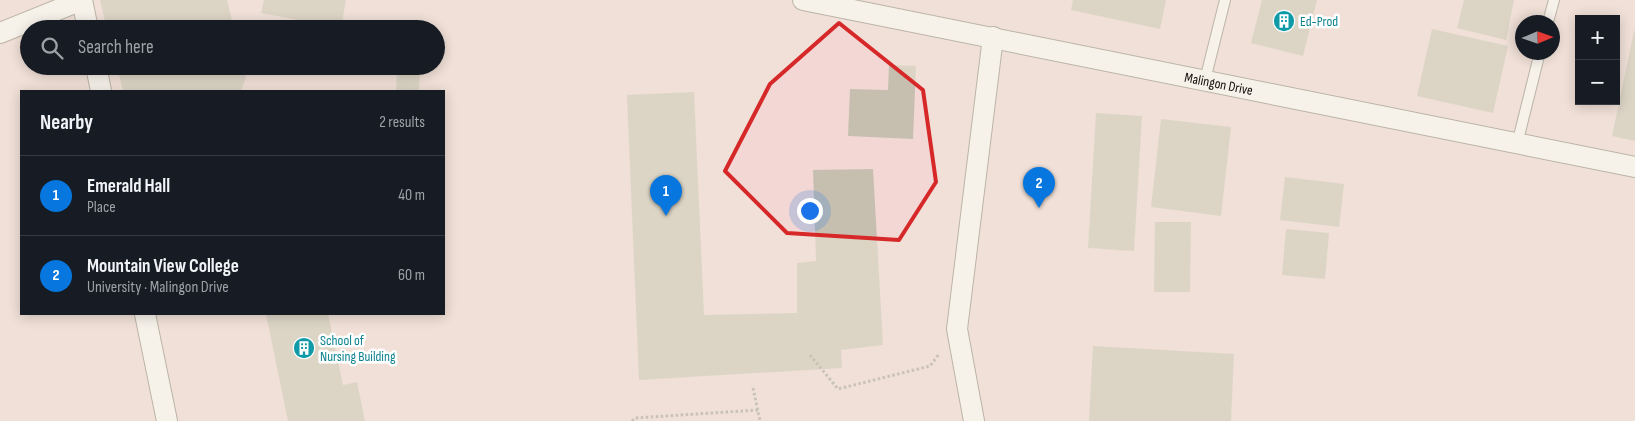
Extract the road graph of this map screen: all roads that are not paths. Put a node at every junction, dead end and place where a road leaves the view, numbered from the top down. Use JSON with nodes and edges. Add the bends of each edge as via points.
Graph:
{"nodes":[{"id":1,"x":82,"y":0,"type":"edge"},
{"id":2,"x":803,"y":0,"type":"edge"},
{"id":3,"x":1225,"y":0,"type":"edge"},
{"id":4,"x":1554,"y":0,"type":"edge"},
{"id":5,"x":1550,"y":15,"type":"edge"},
{"id":6,"x":32,"y":20,"type":"edge"},
{"id":7,"x":86,"y":20,"type":"edge"},
{"id":8,"x":20,"y":25,"type":"edge"},
{"id":9,"x":0,"y":33,"type":"edge"},
{"id":10,"x":993,"y":37,"type":"junction"},
{"id":11,"x":1538,"y":60,"type":"edge"},
{"id":12,"x":98,"y":75,"type":"edge"},
{"id":13,"x":1206,"y":80,"type":"junction"},
{"id":14,"x":101,"y":90,"type":"edge"},
{"id":15,"x":1516,"y":144,"type":"junction"},
{"id":16,"x":1635,"y":167,"type":"edge"},
{"id":17,"x":145,"y":315,"type":"edge"},
{"id":18,"x":167,"y":421,"type":"edge"},
{"id":19,"x":974,"y":421,"type":"edge"}],
"edges":[{"from":1,"to":6,"type":"street"},
{"from":1,"to":7,"type":"street"},
{"from":2,"to":10,"type":"street","name":"Malingon Drive"},
{"from":3,"to":13,"type":"lane"},
{"from":4,"to":5,"type":"lane"},
{"from":8,"to":9,"type":"street"},
{"from":10,"to":13,"type":"street","name":"Malingon Drive"},
{"from":10,"to":19,"type":"street","via":[[956,329]]},
{"from":11,"to":15,"type":"lane"},
{"from":12,"to":14,"type":"street"},
{"from":13,"to":15,"type":"street","name":"Malingon Drive"},
{"from":15,"to":16,"type":"street","name":"Malingon Drive"},
{"from":17,"to":18,"type":"street"}]}
